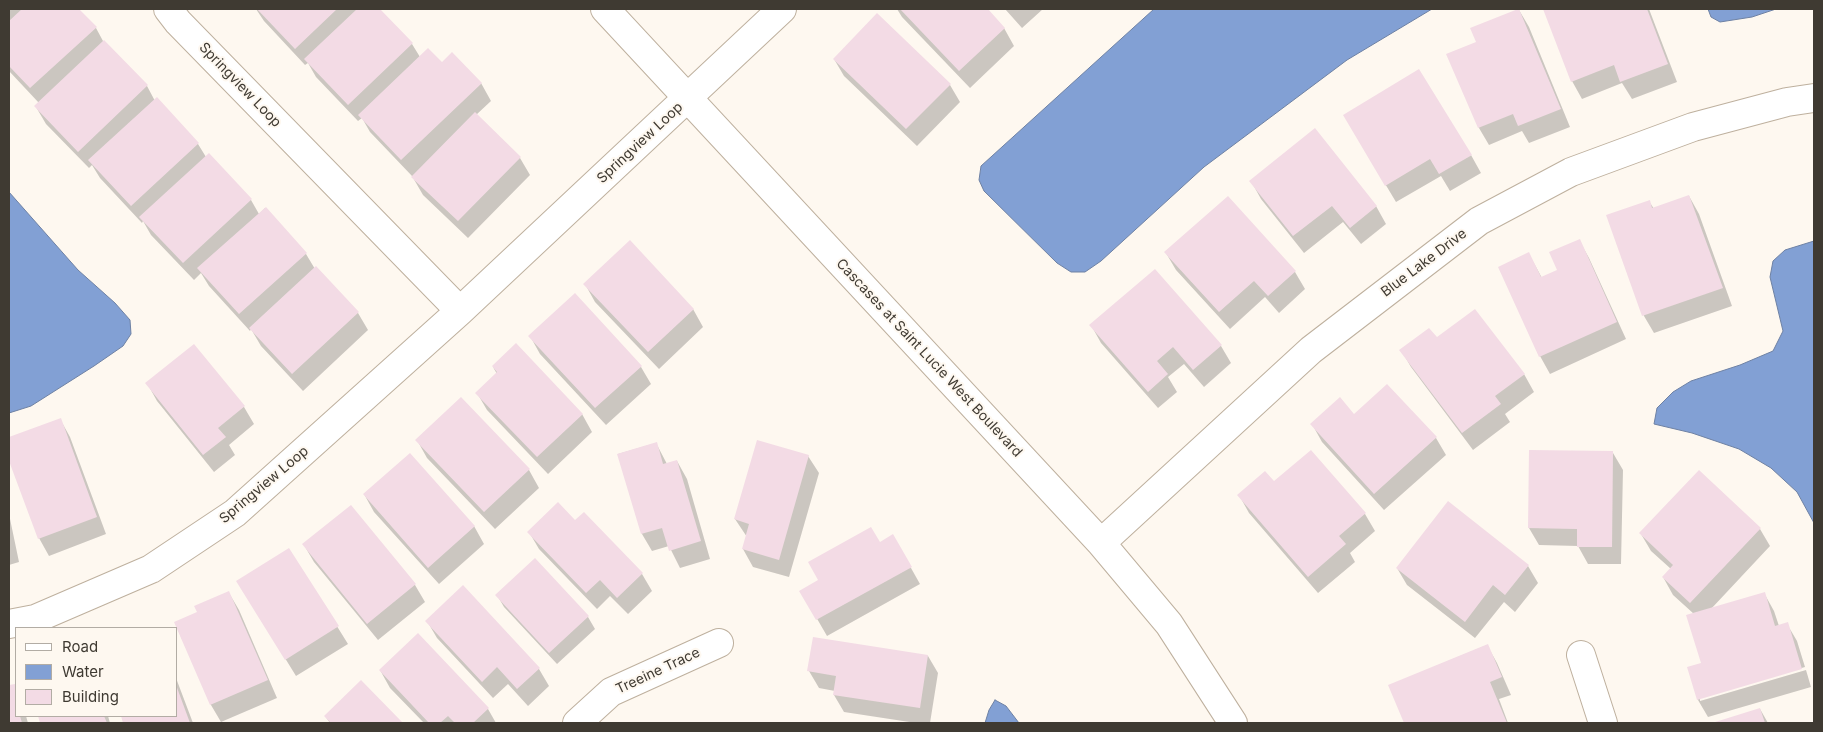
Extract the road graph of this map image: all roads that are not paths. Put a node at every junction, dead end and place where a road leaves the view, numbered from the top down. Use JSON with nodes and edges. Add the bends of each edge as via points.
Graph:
{"nodes":[{"id":1,"x":168,"y":9,"type":"edge"},
{"id":2,"x":605,"y":9,"type":"edge"},
{"id":3,"x":782,"y":9,"type":"edge"},
{"id":4,"x":688,"y":98,"type":"junction"},
{"id":5,"x":1814,"y":98,"type":"edge"},
{"id":6,"x":460,"y":311,"type":"junction"},
{"id":7,"x":1101,"y":543,"type":"junction"},
{"id":8,"x":9,"y":624,"type":"edge"},
{"id":9,"x":719,"y":643,"type":"dead end"},
{"id":10,"x":1582,"y":655,"type":"dead end"},
{"id":11,"x":577,"y":723,"type":"edge"},
{"id":12,"x":1233,"y":723,"type":"edge"},
{"id":13,"x":1602,"y":723,"type":"edge"}],
"edges":[{"from":1,"to":6,"type":"street","name":"Springview Loop"},
{"from":2,"to":4,"type":"street","name":"Cascases at Saint Lucie West Boulevard"},
{"from":3,"to":4,"type":"street","name":"Springview Loop"},
{"from":4,"to":6,"type":"street","name":"Springview Loop"},
{"from":4,"to":7,"type":"street","name":"Cascases at Saint Lucie West Boulevard"},
{"from":5,"to":7,"type":"street","name":"Blue Lake Drive","via":[[1786,102],[1676,133],[1571,172],[1479,221],[1311,350]]},
{"from":6,"to":8,"type":"street","name":"Springview Loop","via":[[235,514],[151,569],[35,618]]},
{"from":7,"to":12,"type":"street","name":"Cascases at Saint Lucie West Boulevard","via":[[1169,624]]},
{"from":9,"to":11,"type":"street","name":"Treeine Trace","via":[[611,692]]},
{"from":10,"to":13,"type":"street"}]}
